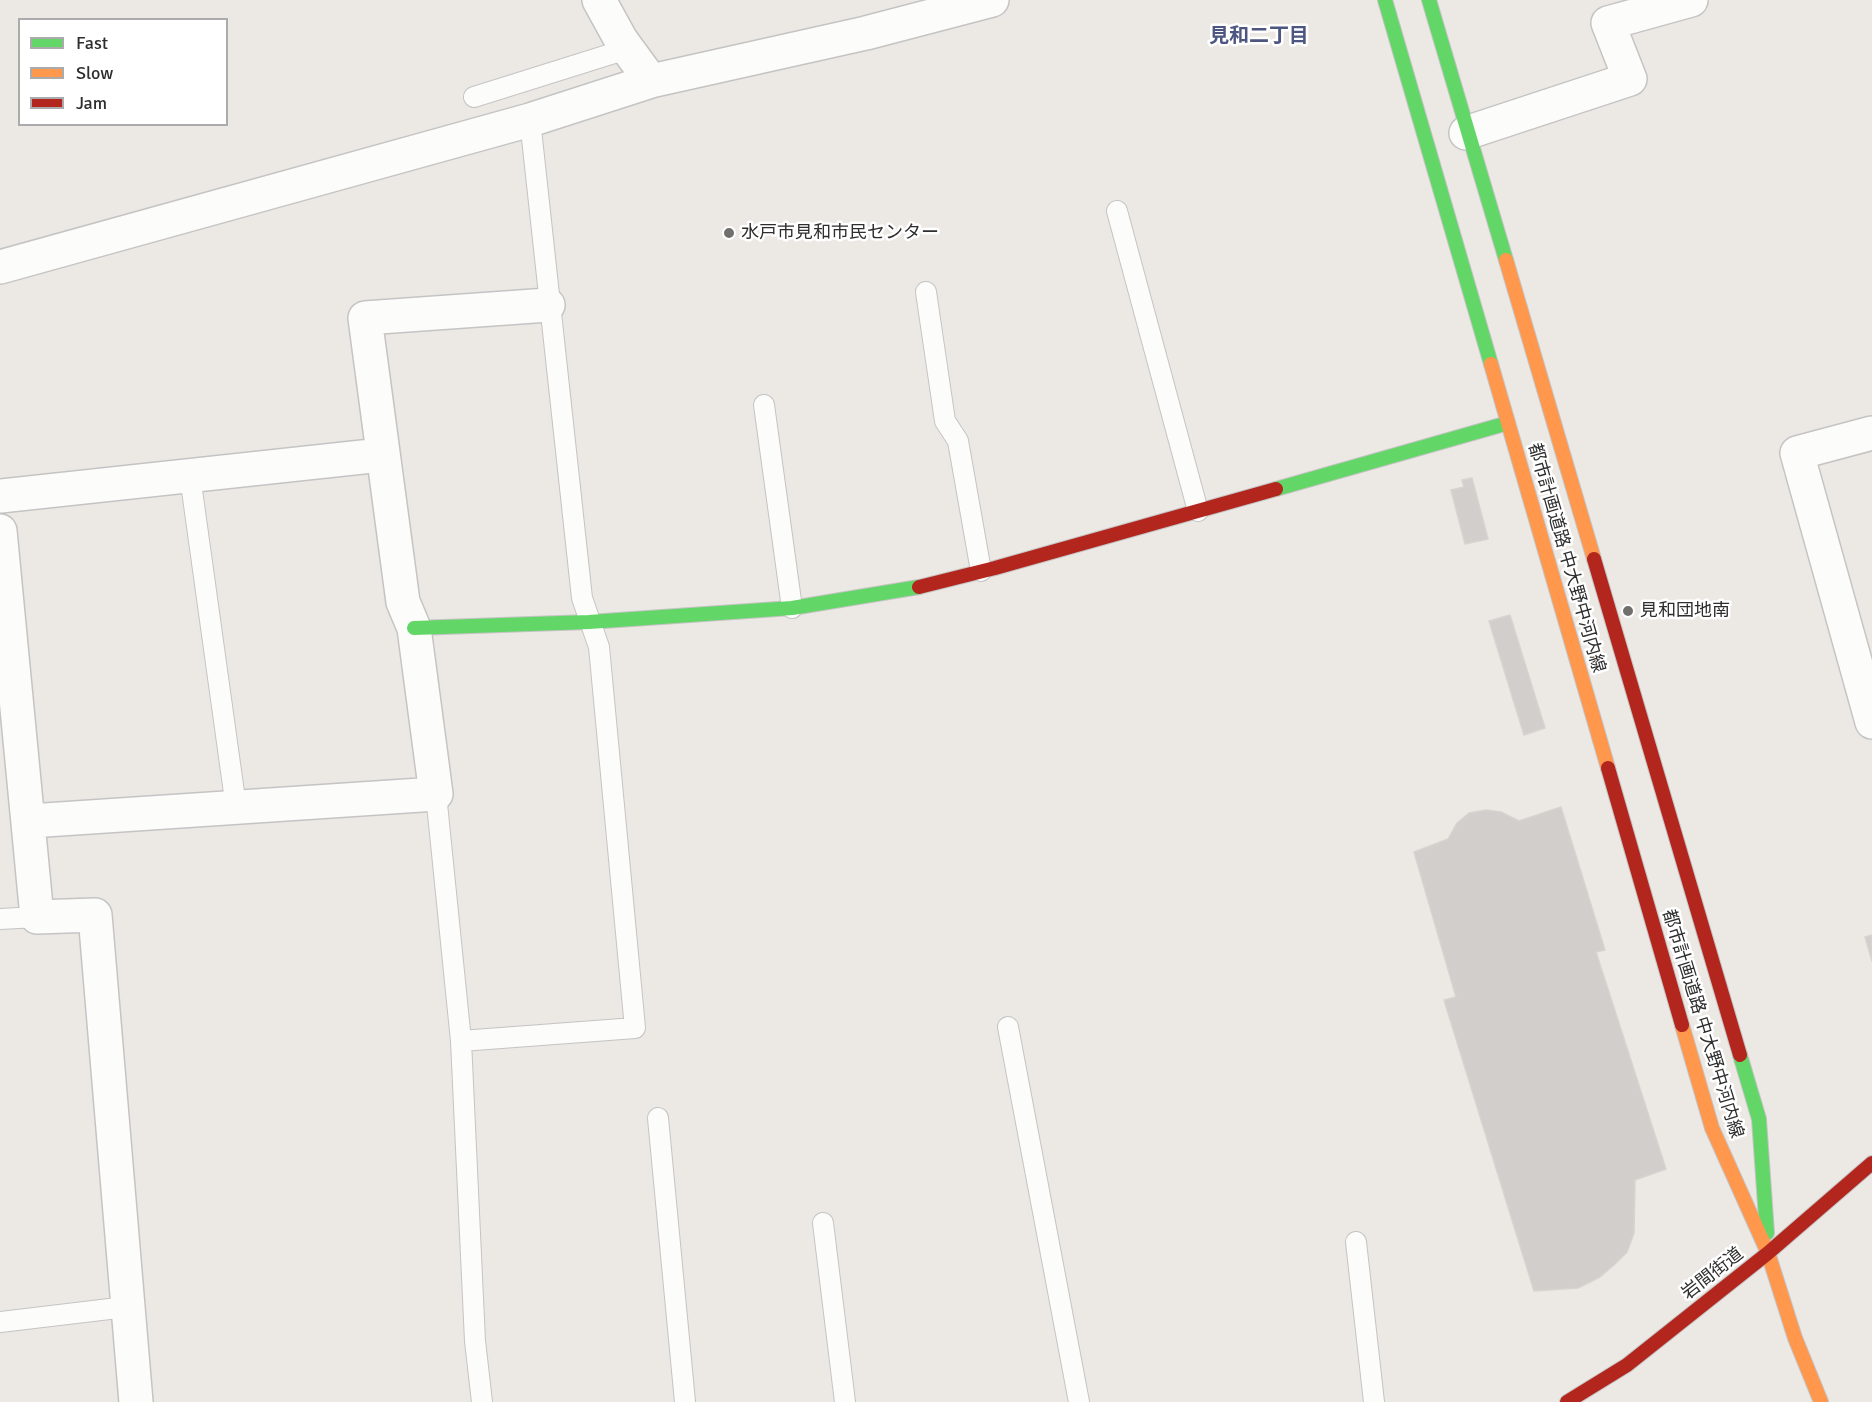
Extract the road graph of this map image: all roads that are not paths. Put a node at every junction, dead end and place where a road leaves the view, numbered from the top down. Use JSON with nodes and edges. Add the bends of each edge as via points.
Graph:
{"nodes":[{"id":1,"x":598,"y":0,"type":"edge"},
{"id":2,"x":992,"y":0,"type":"edge"},
{"id":3,"x":1385,"y":0,"type":"edge"},
{"id":4,"x":1429,"y":0,"type":"edge"},
{"id":5,"x":1692,"y":0,"type":"edge"},
{"id":6,"x":627,"y":49,"type":"junction"},
{"id":7,"x":651,"y":81,"type":"junction"},
{"id":8,"x":474,"y":97,"type":"dead end"},
{"id":9,"x":530,"y":120,"type":"junction"},
{"id":10,"x":1466,"y":133,"type":"junction"},
{"id":11,"x":1117,"y":211,"type":"dead end"},
{"id":12,"x":0,"y":267,"type":"edge"},
{"id":13,"x":926,"y":292,"type":"dead end"},
{"id":14,"x":548,"y":306,"type":"junction"},
{"id":15,"x":764,"y":405,"type":"dead end"},
{"id":16,"x":1508,"y":423,"type":"junction"},
{"id":17,"x":1872,"y":433,"type":"edge"},
{"id":18,"x":381,"y":455,"type":"junction"},
{"id":19,"x":190,"y":476,"type":"junction"},
{"id":20,"x":0,"y":496,"type":"edge"},
{"id":21,"x":1198,"y":511,"type":"junction"},
{"id":22,"x":0,"y":531,"type":"edge"},
{"id":23,"x":981,"y":571,"type":"junction"},
{"id":24,"x":792,"y":608,"type":"junction"},
{"id":25,"x":589,"y":622,"type":"junction"},
{"id":26,"x":414,"y":628,"type":"junction"},
{"id":27,"x":1872,"y":722,"type":"edge"},
{"id":28,"x":436,"y":794,"type":"junction"},
{"id":29,"x":236,"y":807,"type":"junction"},
{"id":30,"x":30,"y":821,"type":"junction"},
{"id":31,"x":38,"y":917,"type":"junction"},
{"id":32,"x":0,"y":919,"type":"edge"},
{"id":33,"x":1008,"y":1027,"type":"dead end"},
{"id":34,"x":461,"y":1041,"type":"junction"},
{"id":35,"x":658,"y":1119,"type":"dead end"},
{"id":36,"x":1872,"y":1163,"type":"edge"},
{"id":37,"x":823,"y":1223,"type":"dead end"},
{"id":38,"x":1356,"y":1242,"type":"dead end"},
{"id":39,"x":1768,"y":1253,"type":"junction"},
{"id":40,"x":126,"y":1307,"type":"junction"},
{"id":41,"x":0,"y":1322,"type":"edge"},
{"id":42,"x":135,"y":1402,"type":"edge"},
{"id":43,"x":482,"y":1402,"type":"edge"},
{"id":44,"x":685,"y":1402,"type":"edge"},
{"id":45,"x":845,"y":1402,"type":"edge"},
{"id":46,"x":1079,"y":1402,"type":"edge"},
{"id":47,"x":1374,"y":1402,"type":"edge"},
{"id":48,"x":1567,"y":1402,"type":"edge"},
{"id":49,"x":1821,"y":1402,"type":"edge"}],
"edges":[{"from":1,"to":6,"type":"street"},
{"from":2,"to":7,"type":"street"},
{"from":3,"to":16,"type":"street","name":"都市計画道路 中大野中河内線"},
{"from":4,"to":10,"type":"street","name":"都市計画道路 中大野中河内線"},
{"from":5,"to":10,"type":"street","via":[[1608,23],[1630,79]]},
{"from":6,"to":7,"type":"street"},
{"from":6,"to":8,"type":"lane"},
{"from":7,"to":9,"type":"street"},
{"from":9,"to":12,"type":"street"},
{"from":9,"to":14,"type":"lane"},
{"from":10,"to":39,"type":"street","name":"都市計画道路 中大野中河内線","via":[[1759,1119]]},
{"from":11,"to":21,"type":"lane"},
{"from":13,"to":23,"type":"lane","via":[[945,421],[958,441]]},
{"from":14,"to":18,"type":"street","via":[[365,318]]},
{"from":14,"to":25,"type":"lane","via":[[582,598]]},
{"from":15,"to":24,"type":"lane"},
{"from":16,"to":21,"type":"street"},
{"from":16,"to":39,"type":"street","name":"都市計画道路 中大野中河内線","via":[[1712,1128]]},
{"from":17,"to":27,"type":"street","via":[[1797,453]]},
{"from":18,"to":19,"type":"street"},
{"from":18,"to":26,"type":"street","via":[[403,602]]},
{"from":19,"to":20,"type":"street"},
{"from":19,"to":29,"type":"lane"},
{"from":21,"to":23,"type":"street"},
{"from":22,"to":30,"type":"street"},
{"from":23,"to":24,"type":"street","via":[[897,592]]},
{"from":24,"to":25,"type":"street"},
{"from":25,"to":26,"type":"street"},
{"from":25,"to":34,"type":"lane","via":[[598,647],[634,1028]]},
{"from":26,"to":28,"type":"street"},
{"from":28,"to":29,"type":"street"},
{"from":28,"to":34,"type":"lane"},
{"from":29,"to":30,"type":"street"},
{"from":30,"to":31,"type":"street"},
{"from":31,"to":32,"type":"lane"},
{"from":31,"to":40,"type":"street","via":[[95,915]]},
{"from":33,"to":46,"type":"lane"},
{"from":34,"to":43,"type":"lane","via":[[475,1341]]},
{"from":35,"to":44,"type":"lane"},
{"from":36,"to":39,"type":"street","name":"岩間街道"},
{"from":37,"to":45,"type":"lane"},
{"from":38,"to":47,"type":"lane"},
{"from":39,"to":48,"type":"street","name":"岩間街道","via":[[1627,1365]]},
{"from":39,"to":49,"type":"street"},
{"from":40,"to":41,"type":"lane"},
{"from":40,"to":42,"type":"street"}]}
